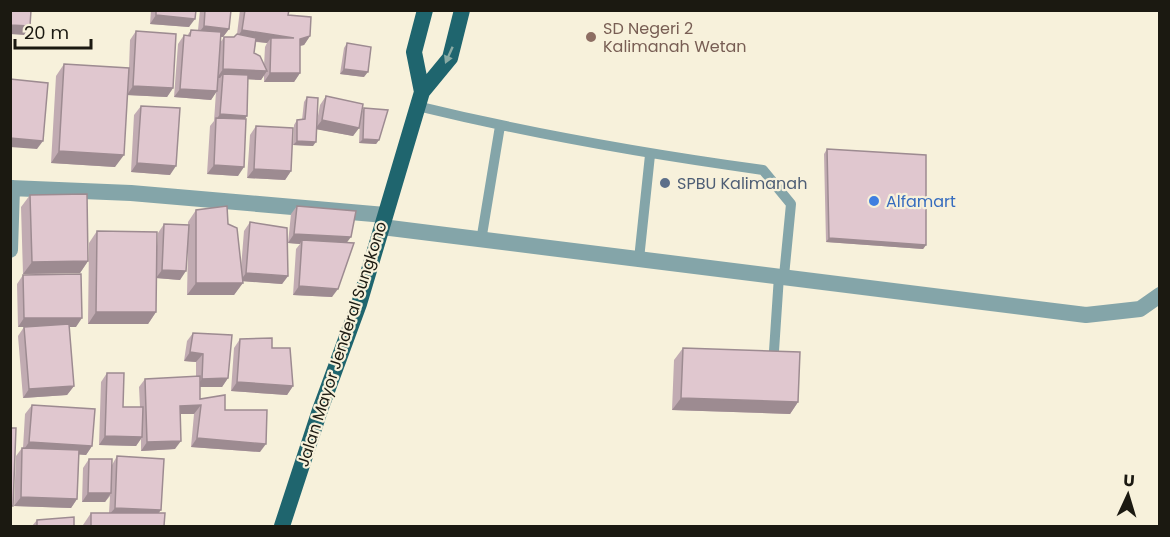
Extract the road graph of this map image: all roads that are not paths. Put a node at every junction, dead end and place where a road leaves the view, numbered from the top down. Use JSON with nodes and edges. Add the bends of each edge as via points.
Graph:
{"nodes":[{"id":1,"x":425,"y":10,"type":"edge"},
{"id":2,"x":462,"y":10,"type":"edge"},
{"id":3,"x":419,"y":99,"type":"junction"},
{"id":4,"x":500,"y":126,"type":"junction"},
{"id":5,"x":650,"y":155,"type":"junction"},
{"id":6,"x":11,"y":188,"type":"edge"},
{"id":7,"x":383,"y":221,"type":"junction"},
{"id":8,"x":481,"y":242,"type":"junction"},
{"id":9,"x":10,"y":250,"type":"edge"},
{"id":10,"x":639,"y":259,"type":"junction"},
{"id":11,"x":782,"y":276,"type":"junction"},
{"id":12,"x":1160,"y":295,"type":"edge"},
{"id":13,"x":774,"y":351,"type":"edge"},
{"id":14,"x":282,"y":526,"type":"edge"}],
"edges":[{"from":1,"to":3,"type":"main road","name":"Jalan Mayor Jenderal Sungkono","via":[[414,52]]},
{"from":2,"to":3,"type":"main road","name":"Jalan Mayor Jenderal Sungkono","one_way":true,"via":[[450,58]]},
{"from":3,"to":4,"type":"lane"},
{"from":3,"to":7,"type":"main road","name":"Jalan Mayor Jenderal Sungkono"},
{"from":4,"to":5,"type":"lane"},
{"from":4,"to":8,"type":"lane"},
{"from":5,"to":10,"type":"lane"},
{"from":5,"to":11,"type":"lane","via":[[764,170],[791,204]]},
{"from":6,"to":7,"type":"street","via":[[131,193]]},
{"from":6,"to":9,"type":"street"},
{"from":7,"to":8,"type":"street"},
{"from":7,"to":14,"type":"main road","name":"Jalan Mayor Jenderal Sungkono","via":[[359,304]]},
{"from":8,"to":10,"type":"street"},
{"from":10,"to":11,"type":"street"},
{"from":11,"to":12,"type":"street","via":[[1086,315],[1140,309]]},
{"from":11,"to":13,"type":"lane"}]}
